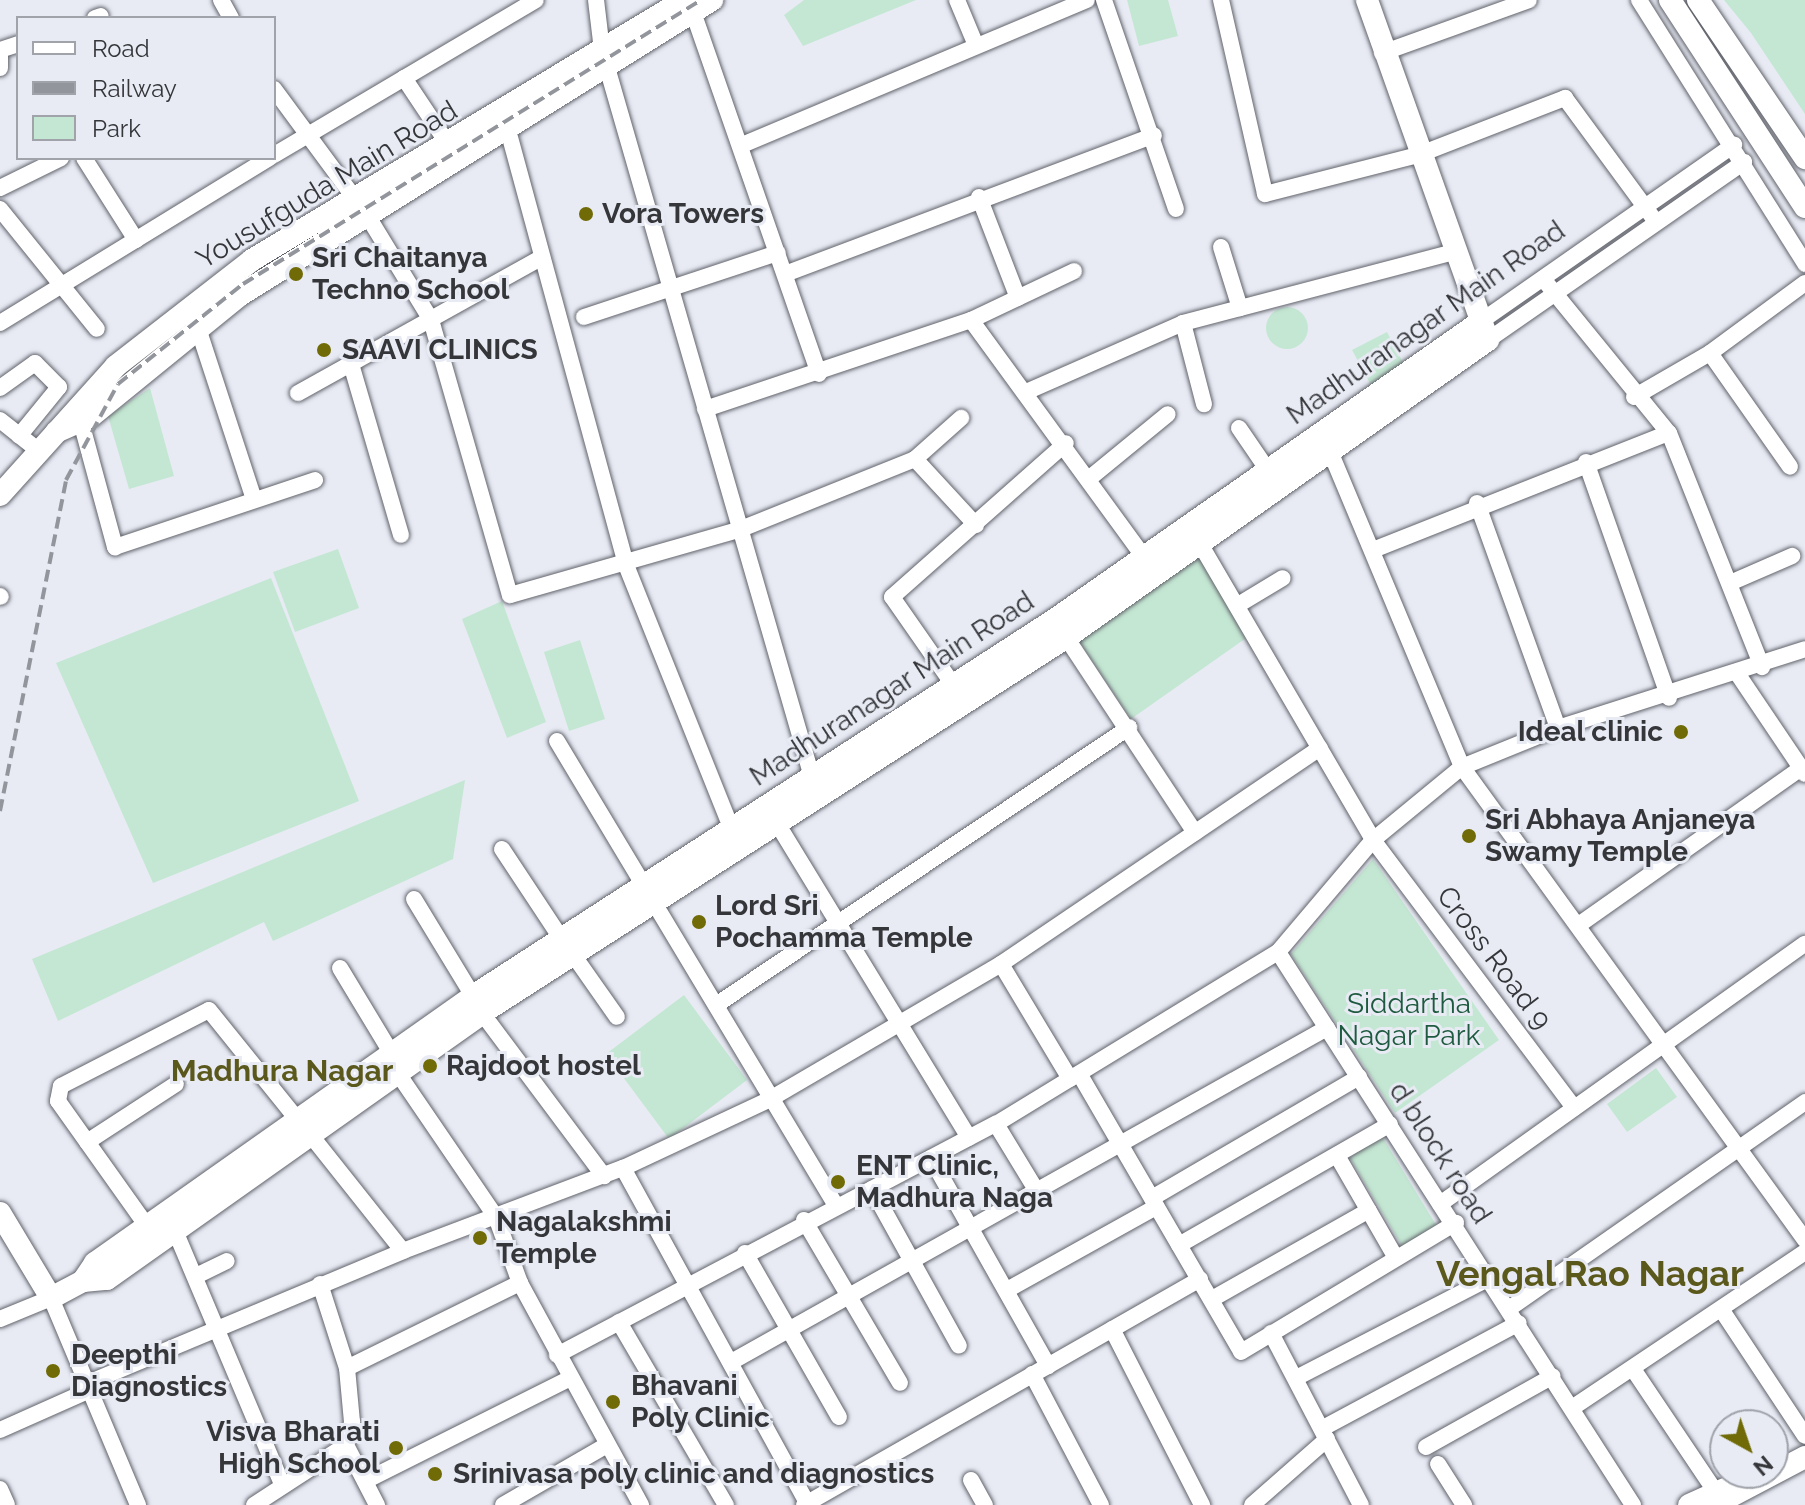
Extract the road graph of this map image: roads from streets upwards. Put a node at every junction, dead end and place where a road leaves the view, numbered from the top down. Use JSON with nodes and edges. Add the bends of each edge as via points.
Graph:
{"nodes":[{"id":1,"x":536,"y":0,"type":"edge"},
{"id":2,"x":596,"y":0,"type":"edge"},
{"id":3,"x":712,"y":0,"type":"edge"},
{"id":4,"x":957,"y":0,"type":"edge"},
{"id":5,"x":1087,"y":0,"type":"edge"},
{"id":6,"x":1104,"y":0,"type":"edge"},
{"id":7,"x":1221,"y":0,"type":"edge"},
{"id":8,"x":1367,"y":0,"type":"edge"},
{"id":9,"x":1529,"y":0,"type":"edge"},
{"id":10,"x":1639,"y":0,"type":"edge"},
{"id":11,"x":1670,"y":0,"type":"edge"},
{"id":12,"x":1698,"y":0,"type":"edge"},
{"id":13,"x":689,"y":7,"type":"edge"},
{"id":14,"x":975,"y":43,"type":"junction"},
{"id":15,"x":1382,"y":53,"type":"junction"},
{"id":16,"x":0,"y":56,"type":"edge"},
{"id":17,"x":606,"y":60,"type":"junction"},
{"id":18,"x":0,"y":68,"type":"edge"},
{"id":19,"x":404,"y":78,"type":"junction"},
{"id":20,"x":276,"y":92,"type":"edge"},
{"id":21,"x":508,"y":130,"type":"junction"},
{"id":22,"x":308,"y":134,"type":"junction"},
{"id":23,"x":1154,"y":135,"type":"junction"},
{"id":24,"x":448,"y":144,"type":"junction"},
{"id":25,"x":742,"y":145,"type":"junction"},
{"id":26,"x":1734,"y":145,"type":"junction"},
{"id":27,"x":276,"y":154,"type":"edge"},
{"id":28,"x":1418,"y":155,"type":"junction"},
{"id":29,"x":1805,"y":158,"type":"edge"},
{"id":30,"x":57,"y":160,"type":"edge"},
{"id":31,"x":85,"y":160,"type":"edge"},
{"id":32,"x":266,"y":160,"type":"edge"},
{"id":33,"x":1744,"y":162,"type":"junction"},
{"id":34,"x":0,"y":188,"type":"edge"},
{"id":35,"x":979,"y":197,"type":"junction"},
{"id":36,"x":360,"y":206,"type":"junction"},
{"id":37,"x":1644,"y":207,"type":"junction"},
{"id":38,"x":1805,"y":207,"type":"edge"},
{"id":39,"x":0,"y":209,"type":"edge"},
{"id":40,"x":1176,"y":209,"type":"dead end"},
{"id":41,"x":1656,"y":222,"type":"junction"},
{"id":42,"x":136,"y":240,"type":"junction"},
{"id":43,"x":1221,"y":247,"type":"dead end"},
{"id":44,"x":1454,"y":252,"type":"junction"},
{"id":45,"x":778,"y":253,"type":"junction"},
{"id":46,"x":542,"y":257,"type":"junction"},
{"id":47,"x":1805,"y":264,"type":"edge"},
{"id":48,"x":1074,"y":271,"type":"dead end"},
{"id":49,"x":785,"y":274,"type":"junction"},
{"id":50,"x":1544,"y":280,"type":"junction"},
{"id":51,"x":1805,"y":283,"type":"edge"},
{"id":52,"x":669,"y":287,"type":"junction"},
{"id":53,"x":58,"y":288,"type":"junction"},
{"id":54,"x":1555,"y":294,"type":"junction"},
{"id":55,"x":1018,"y":298,"type":"junction"},
{"id":56,"x":1240,"y":308,"type":"junction"},
{"id":57,"x":584,"y":317,"type":"dead end"},
{"id":58,"x":431,"y":320,"type":"junction"},
{"id":59,"x":971,"y":320,"type":"junction"},
{"id":60,"x":0,"y":323,"type":"edge"},
{"id":61,"x":1183,"y":323,"type":"junction"},
{"id":62,"x":197,"y":325,"type":"junction"},
{"id":63,"x":97,"y":329,"type":"dead end"},
{"id":64,"x":1484,"y":331,"type":"junction"},
{"id":65,"x":1710,"y":353,"type":"junction"},
{"id":66,"x":351,"y":364,"type":"junction"},
{"id":67,"x":819,"y":374,"type":"junction"},
{"id":68,"x":0,"y":388,"type":"edge"},
{"id":69,"x":1026,"y":392,"type":"junction"},
{"id":70,"x":298,"y":393,"type":"dead end"},
{"id":71,"x":1634,"y":397,"type":"junction"},
{"id":72,"x":1204,"y":404,"type":"dead end"},
{"id":73,"x":705,"y":409,"type":"junction"},
{"id":74,"x":1168,"y":414,"type":"dead end"},
{"id":75,"x":961,"y":418,"type":"dead end"},
{"id":76,"x":0,"y":420,"type":"edge"},
{"id":77,"x":81,"y":422,"type":"junction"},
{"id":78,"x":1239,"y":428,"type":"dead end"},
{"id":79,"x":55,"y":432,"type":"junction"},
{"id":80,"x":1669,"y":433,"type":"junction"},
{"id":81,"x":19,"y":436,"type":"junction"},
{"id":82,"x":1326,"y":441,"type":"junction"},
{"id":83,"x":1066,"y":443,"type":"junction"},
{"id":84,"x":39,"y":451,"type":"junction"},
{"id":85,"x":915,"y":459,"type":"junction"},
{"id":86,"x":1586,"y":462,"type":"junction"},
{"id":87,"x":1790,"y":467,"type":"dead end"},
{"id":88,"x":1267,"y":469,"type":"junction"},
{"id":89,"x":1091,"y":477,"type":"junction"},
{"id":90,"x":315,"y":480,"type":"dead end"},
{"id":91,"x":0,"y":495,"type":"edge"},
{"id":92,"x":254,"y":499,"type":"junction"},
{"id":93,"x":1477,"y":503,"type":"junction"},
{"id":94,"x":976,"y":525,"type":"junction"},
{"id":95,"x":741,"y":529,"type":"junction"},
{"id":96,"x":401,"y":535,"type":"dead end"},
{"id":97,"x":1195,"y":536,"type":"junction"},
{"id":98,"x":1373,"y":550,"type":"junction"},
{"id":99,"x":1792,"y":556,"type":"dead end"},
{"id":100,"x":626,"y":565,"type":"junction"},
{"id":101,"x":1151,"y":567,"type":"junction"},
{"id":102,"x":1283,"y":578,"type":"dead end"},
{"id":103,"x":1730,"y":583,"type":"junction"},
{"id":104,"x":1238,"y":605,"type":"junction"},
{"id":105,"x":1061,"y":628,"type":"junction"},
{"id":106,"x":1805,"y":649,"type":"edge"},
{"id":107,"x":1762,"y":667,"type":"junction"},
{"id":108,"x":1739,"y":676,"type":"junction"},
{"id":109,"x":960,"y":694,"type":"junction"},
{"id":110,"x":1669,"y":698,"type":"junction"},
{"id":111,"x":1129,"y":727,"type":"junction"},
{"id":112,"x":1558,"y":728,"type":"junction"},
{"id":113,"x":557,"y":741,"type":"dead end"},
{"id":114,"x":1320,"y":748,"type":"junction"},
{"id":115,"x":1462,"y":767,"type":"junction"},
{"id":116,"x":1803,"y":771,"type":"edge"},
{"id":117,"x":812,"y":777,"type":"junction"},
{"id":118,"x":772,"y":814,"type":"junction"},
{"id":119,"x":732,"y":830,"type":"junction"},
{"id":120,"x":1195,"y":833,"type":"junction"},
{"id":121,"x":1373,"y":840,"type":"junction"},
{"id":122,"x":502,"y":849,"type":"dead end"},
{"id":123,"x":648,"y":893,"type":"junction"},
{"id":124,"x":414,"y":899,"type":"dead end"},
{"id":125,"x":843,"y":923,"type":"junction"},
{"id":126,"x":1580,"y":924,"type":"junction"},
{"id":127,"x":1805,"y":944,"type":"edge"},
{"id":128,"x":566,"y":945,"type":"junction"},
{"id":129,"x":1278,"y":952,"type":"junction"},
{"id":130,"x":1001,"y":964,"type":"junction"},
{"id":131,"x":340,"y":968,"type":"dead end"},
{"id":132,"x":478,"y":1005,"type":"junction"},
{"id":133,"x":716,"y":1005,"type":"junction"},
{"id":134,"x":617,"y":1017,"type":"dead end"},
{"id":135,"x":901,"y":1023,"type":"junction"},
{"id":136,"x":1327,"y":1028,"type":"junction"},
{"id":137,"x":1664,"y":1045,"type":"junction"},
{"id":138,"x":396,"y":1065,"type":"junction"},
{"id":139,"x":1075,"y":1077,"type":"junction"},
{"id":140,"x":1359,"y":1077,"type":"junction"},
{"id":141,"x":176,"y":1084,"type":"dead end"},
{"id":142,"x":770,"y":1099,"type":"junction"},
{"id":143,"x":1805,"y":1102,"type":"edge"},
{"id":144,"x":1574,"y":1108,"type":"junction"},
{"id":145,"x":996,"y":1124,"type":"junction"},
{"id":146,"x":1390,"y":1124,"type":"junction"},
{"id":147,"x":307,"y":1131,"type":"junction"},
{"id":148,"x":969,"y":1138,"type":"junction"},
{"id":149,"x":87,"y":1142,"type":"junction"},
{"id":150,"x":1123,"y":1146,"type":"junction"},
{"id":151,"x":1739,"y":1149,"type":"junction"},
{"id":152,"x":931,"y":1158,"type":"junction"},
{"id":153,"x":1339,"y":1159,"type":"junction"},
{"id":154,"x":623,"y":1168,"type":"junction"},
{"id":155,"x":604,"y":1176,"type":"junction"},
{"id":156,"x":872,"y":1189,"type":"junction"},
{"id":157,"x":1038,"y":1193,"type":"junction"},
{"id":158,"x":1154,"y":1202,"type":"junction"},
{"id":159,"x":1440,"y":1204,"type":"junction"},
{"id":160,"x":836,"y":1205,"type":"junction"},
{"id":161,"x":1369,"y":1210,"type":"junction"},
{"id":162,"x":0,"y":1213,"type":"edge"},
{"id":163,"x":496,"y":1217,"type":"junction"},
{"id":164,"x":804,"y":1220,"type":"junction"},
{"id":165,"x":1456,"y":1223,"type":"junction"},
{"id":166,"x":973,"y":1228,"type":"junction"},
{"id":167,"x":149,"y":1229,"type":"junction"},
{"id":168,"x":176,"y":1233,"type":"junction"},
{"id":169,"x":1805,"y":1240,"type":"edge"},
{"id":170,"x":1179,"y":1245,"type":"junction"},
{"id":171,"x":403,"y":1251,"type":"junction"},
{"id":172,"x":1805,"y":1252,"type":"edge"},
{"id":173,"x":745,"y":1253,"type":"junction"},
{"id":174,"x":1396,"y":1258,"type":"junction"},
{"id":175,"x":227,"y":1261,"type":"dead end"},
{"id":176,"x":912,"y":1263,"type":"junction"},
{"id":177,"x":196,"y":1276,"type":"junction"},
{"id":178,"x":1490,"y":1278,"type":"junction"},
{"id":179,"x":1200,"y":1279,"type":"junction"},
{"id":180,"x":83,"y":1281,"type":"junction"},
{"id":181,"x":520,"y":1283,"type":"junction"},
{"id":182,"x":320,"y":1284,"type":"junction"},
{"id":183,"x":688,"y":1284,"type":"junction"},
{"id":184,"x":1007,"y":1290,"type":"junction"},
{"id":185,"x":849,"y":1297,"type":"junction"},
{"id":186,"x":51,"y":1298,"type":"junction"},
{"id":187,"x":1212,"y":1299,"type":"junction"},
{"id":188,"x":1510,"y":1308,"type":"junction"},
{"id":189,"x":1721,"y":1309,"type":"junction"},
{"id":190,"x":0,"y":1319,"type":"edge"},
{"id":191,"x":619,"y":1322,"type":"junction"},
{"id":192,"x":1519,"y":1323,"type":"junction"},
{"id":193,"x":219,"y":1326,"type":"junction"},
{"id":194,"x":790,"y":1329,"type":"junction"},
{"id":195,"x":1112,"y":1329,"type":"junction"},
{"id":196,"x":1271,"y":1333,"type":"junction"},
{"id":197,"x":959,"y":1346,"type":"dead end"},
{"id":198,"x":557,"y":1355,"type":"junction"},
{"id":199,"x":733,"y":1361,"type":"junction"},
{"id":200,"x":1048,"y":1366,"type":"junction"},
{"id":201,"x":347,"y":1368,"type":"junction"},
{"id":202,"x":1633,"y":1369,"type":"junction"},
{"id":203,"x":1032,"y":1374,"type":"junction"},
{"id":204,"x":1553,"y":1376,"type":"junction"},
{"id":205,"x":1296,"y":1378,"type":"junction"},
{"id":206,"x":569,"y":1379,"type":"junction"},
{"id":207,"x":900,"y":1383,"type":"dead end"},
{"id":208,"x":89,"y":1387,"type":"junction"},
{"id":209,"x":1572,"y":1408,"type":"junction"},
{"id":210,"x":839,"y":1417,"type":"dead end"},
{"id":211,"x":0,"y":1430,"type":"edge"},
{"id":212,"x":1325,"y":1434,"type":"junction"},
{"id":213,"x":1805,"y":1436,"type":"edge"},
{"id":214,"x":346,"y":1445,"type":"junction"},
{"id":215,"x":607,"y":1445,"type":"junction"},
{"id":216,"x":1426,"y":1447,"type":"dead end"},
{"id":217,"x":1805,"y":1457,"type":"edge"},
{"id":218,"x":1438,"y":1464,"type":"dead end"},
{"id":219,"x":971,"y":1480,"type":"dead end"},
{"id":220,"x":365,"y":1481,"type":"junction"},
{"id":221,"x":0,"y":1489,"type":"edge"},
{"id":222,"x":278,"y":1494,"type":"edge"},
{"id":223,"x":1715,"y":1499,"type":"edge"},
{"id":224,"x":805,"y":1504,"type":"edge"},
{"id":225,"x":7,"y":1505,"type":"edge"},
{"id":226,"x":138,"y":1505,"type":"edge"},
{"id":227,"x":254,"y":1505,"type":"edge"},
{"id":228,"x":377,"y":1505,"type":"edge"},
{"id":229,"x":503,"y":1505,"type":"edge"},
{"id":230,"x":641,"y":1505,"type":"edge"},
{"id":231,"x":726,"y":1505,"type":"edge"},
{"id":232,"x":985,"y":1505,"type":"edge"},
{"id":233,"x":1101,"y":1505,"type":"edge"},
{"id":234,"x":1202,"y":1505,"type":"edge"},
{"id":235,"x":1252,"y":1505,"type":"edge"},
{"id":236,"x":1361,"y":1505,"type":"edge"},
{"id":237,"x":1464,"y":1505,"type":"edge"},
{"id":238,"x":1633,"y":1505,"type":"edge"},
{"id":239,"x":1689,"y":1505,"type":"edge"}],
"edges":[{"from":1,"to":19,"type":"street"},
{"from":2,"to":17,"type":"street"},
{"from":3,"to":13,"type":"street"},
{"from":4,"to":14,"type":"street"},
{"from":5,"to":14,"type":"street"},
{"from":6,"to":23,"type":"street"},
{"from":7,"to":28,"type":"street","via":[[1260,191],[1270,195]]},
{"from":8,"to":15,"type":"street"},
{"from":9,"to":15,"type":"street"},
{"from":10,"to":26,"type":"street"},
{"from":11,"to":38,"type":"street"},
{"from":12,"to":29,"type":"street"},
{"from":13,"to":17,"type":"street","name":"Yousufguda Main Road"},
{"from":13,"to":25,"type":"street"},
{"from":14,"to":25,"type":"street"},
{"from":15,"to":28,"type":"street"},
{"from":16,"to":18,"type":"street"},
{"from":17,"to":21,"type":"street","name":"Yousufguda Main Road"},
{"from":17,"to":24,"type":"street","name":"Yousufguda Main Road"},
{"from":17,"to":52,"type":"street"},
{"from":19,"to":22,"type":"street"},
{"from":19,"to":24,"type":"street"},
{"from":20,"to":22,"type":"street"},
{"from":21,"to":36,"type":"street","name":"Yousufguda Main Road"},
{"from":21,"to":46,"type":"street"},
{"from":22,"to":27,"type":"street"},
{"from":22,"to":36,"type":"street"},
{"from":23,"to":35,"type":"street"},
{"from":23,"to":40,"type":"street"},
{"from":24,"to":36,"type":"street","name":"Yousufguda Main Road"},
{"from":25,"to":45,"type":"street"},
{"from":26,"to":33,"type":"street"},
{"from":26,"to":37,"type":"street","name":"Madhuranagar Main Road"},
{"from":28,"to":37,"type":"street","via":[[1565,98]]},
{"from":28,"to":44,"type":"street"},
{"from":30,"to":34,"type":"street"},
{"from":31,"to":42,"type":"street"},
{"from":32,"to":42,"type":"street"},
{"from":33,"to":41,"type":"street","name":"Madhuranagar Main Road"},
{"from":33,"to":47,"type":"street"},
{"from":35,"to":49,"type":"street"},
{"from":35,"to":55,"type":"street"},
{"from":36,"to":58,"type":"street"},
{"from":36,"to":62,"type":"street","name":"Yousufguda Main Road"},
{"from":36,"to":79,"type":"street","name":"Yousufguda Main Road","via":[[183,310],[116,366]]},
{"from":37,"to":41,"type":"street"},
{"from":37,"to":50,"type":"street","name":"Madhuranagar Main Road"},
{"from":39,"to":53,"type":"street"},
{"from":41,"to":54,"type":"street","name":"Madhuranagar Main Road"},
{"from":42,"to":53,"type":"street"},
{"from":43,"to":56,"type":"street"},
{"from":44,"to":56,"type":"street"},
{"from":44,"to":64,"type":"street"},
{"from":45,"to":49,"type":"street"},
{"from":45,"to":52,"type":"street"},
{"from":46,"to":58,"type":"street"},
{"from":46,"to":100,"type":"street"},
{"from":48,"to":55,"type":"street"},
{"from":49,"to":67,"type":"street"},
{"from":50,"to":54,"type":"street"},
{"from":50,"to":64,"type":"street","name":"Madhuranagar Main Road"},
{"from":51,"to":65,"type":"street"},
{"from":52,"to":57,"type":"street"},
{"from":52,"to":73,"type":"street"},
{"from":53,"to":60,"type":"street"},
{"from":53,"to":63,"type":"street"},
{"from":54,"to":64,"type":"street","name":"Madhuranagar Main Road"},
{"from":54,"to":71,"type":"street"},
{"from":55,"to":59,"type":"street"},
{"from":56,"to":61,"type":"street"},
{"from":58,"to":66,"type":"street"},
{"from":58,"to":100,"type":"street","via":[[510,595]]},
{"from":59,"to":67,"type":"street"},
{"from":59,"to":69,"type":"street"},
{"from":61,"to":69,"type":"street"},
{"from":61,"to":72,"type":"street"},
{"from":62,"to":77,"type":"street","name":"Yousufguda Main Road"},
{"from":62,"to":92,"type":"street"},
{"from":64,"to":82,"type":"street","name":"Madhuranagar Main Road"},
{"from":65,"to":71,"type":"street"},
{"from":65,"to":87,"type":"street"},
{"from":66,"to":70,"type":"street"},
{"from":66,"to":96,"type":"street"},
{"from":67,"to":73,"type":"street"},
{"from":68,"to":81,"type":"street","via":[[35,363],[59,387]]},
{"from":69,"to":83,"type":"street"},
{"from":71,"to":80,"type":"street"},
{"from":73,"to":95,"type":"street"},
{"from":74,"to":89,"type":"street"},
{"from":75,"to":85,"type":"street"},
{"from":76,"to":81,"type":"street"},
{"from":77,"to":79,"type":"street","name":"Yousufguda Main Road"},
{"from":77,"to":92,"type":"street","via":[[111,546]]},
{"from":78,"to":88,"type":"street"},
{"from":79,"to":84,"type":"street","name":"Yousufguda Main Road"},
{"from":80,"to":86,"type":"street"},
{"from":80,"to":103,"type":"street"},
{"from":81,"to":84,"type":"street"},
{"from":82,"to":88,"type":"street","name":"Madhuranagar Main Road"},
{"from":82,"to":97,"type":"street","name":"Madhuranagar Main Road"},
{"from":82,"to":98,"type":"street"},
{"from":83,"to":89,"type":"street"},
{"from":83,"to":94,"type":"street"},
{"from":84,"to":91,"type":"street","name":"Yousufguda Main Road"},
{"from":85,"to":94,"type":"street"},
{"from":85,"to":95,"type":"street"},
{"from":86,"to":93,"type":"street"},
{"from":86,"to":110,"type":"street"},
{"from":88,"to":97,"type":"street","name":"Madhuranagar Main Road"},
{"from":89,"to":101,"type":"street"},
{"from":90,"to":92,"type":"street"},
{"from":93,"to":98,"type":"street"},
{"from":93,"to":112,"type":"street"},
{"from":94,"to":109,"type":"street","via":[[892,597]]},
{"from":95,"to":100,"type":"street"},
{"from":95,"to":117,"type":"street"},
{"from":97,"to":101,"type":"street","name":"Madhuranagar Main Road"},
{"from":97,"to":104,"type":"street","name":"Cross Road 9"},
{"from":98,"to":115,"type":"street"},
{"from":99,"to":103,"type":"street"},
{"from":100,"to":119,"type":"street"},
{"from":101,"to":105,"type":"street","name":"Madhuranagar Main Road"},
{"from":102,"to":104,"type":"street"},
{"from":103,"to":107,"type":"street"},
{"from":104,"to":114,"type":"street","name":"Cross Road 9"},
{"from":105,"to":109,"type":"street","name":"Madhuranagar Main Road"},
{"from":105,"to":111,"type":"street"},
{"from":106,"to":107,"type":"street"},
{"from":107,"to":108,"type":"street"},
{"from":108,"to":110,"type":"street"},
{"from":108,"to":116,"type":"street"},
{"from":109,"to":117,"type":"street","name":"Madhuranagar Main Road"},
{"from":109,"to":118,"type":"street","name":"Madhuranagar Main Road"},
{"from":110,"to":112,"type":"street"},
{"from":111,"to":120,"type":"street"},
{"from":111,"to":125,"type":"street"},
{"from":112,"to":115,"type":"street"},
{"from":113,"to":123,"type":"street"},
{"from":114,"to":120,"type":"street"},
{"from":114,"to":121,"type":"street","name":"Cross Road 9"},
{"from":115,"to":121,"type":"street"},
{"from":115,"to":126,"type":"street"},
{"from":116,"to":126,"type":"street"},
{"from":117,"to":118,"type":"street","name":"Madhuranagar Main Road"},
{"from":118,"to":119,"type":"street","name":"Madhuranagar Main Road"},
{"from":118,"to":123,"type":"street","name":"Madhuranagar Main Road"},
{"from":118,"to":125,"type":"street"},
{"from":119,"to":123,"type":"street","name":"Madhuranagar Main Road"},
{"from":120,"to":130,"type":"street"},
{"from":121,"to":129,"type":"street"},
{"from":121,"to":144,"type":"street","name":"Cross Road 9"},
{"from":122,"to":128,"type":"street"},
{"from":123,"to":128,"type":"street","name":"Madhuranagar Main Road"},
{"from":123,"to":133,"type":"street"},
{"from":124,"to":132,"type":"street"},
{"from":125,"to":133,"type":"street"},
{"from":125,"to":135,"type":"street"},
{"from":126,"to":137,"type":"street"},
{"from":127,"to":137,"type":"street"},
{"from":128,"to":132,"type":"street","name":"Madhuranagar Main Road"},
{"from":128,"to":134,"type":"street"},
{"from":129,"to":136,"type":"street","name":"d block road"},
{"from":129,"to":139,"type":"street"},
{"from":130,"to":135,"type":"street"},
{"from":130,"to":139,"type":"street"},
{"from":131,"to":138,"type":"street"},
{"from":132,"to":138,"type":"street","name":"Madhuranagar Main Road"},
{"from":132,"to":155,"type":"street"},
{"from":133,"to":142,"type":"street"},
{"from":135,"to":142,"type":"street"},
{"from":135,"to":148,"type":"street"},
{"from":136,"to":140,"type":"street","name":"d block road"},
{"from":136,"to":150,"type":"street"},
{"from":137,"to":144,"type":"street"},
{"from":137,"to":151,"type":"street"},
{"from":138,"to":147,"type":"street","name":"Madhuranagar Main Road"},
{"from":138,"to":163,"type":"street"},
{"from":139,"to":145,"type":"street"},
{"from":139,"to":150,"type":"street"},
{"from":140,"to":146,"type":"street","name":"d block road"},
{"from":140,"to":158,"type":"street"},
{"from":141,"to":149,"type":"street"},
{"from":142,"to":154,"type":"street"},
{"from":142,"to":160,"type":"street"},
{"from":143,"to":151,"type":"street"},
{"from":144,"to":159,"type":"street"},
{"from":145,"to":148,"type":"street"},
{"from":145,"to":157,"type":"street"},
{"from":146,"to":153,"type":"street"},
{"from":146,"to":159,"type":"street","name":"d block road"},
{"from":147,"to":149,"type":"street","via":[[209,1010],[61,1086],[58,1101]]},
{"from":147,"to":167,"type":"street","name":"Madhuranagar Main Road"},
{"from":147,"to":168,"type":"street","name":"Madhuranagar Main Road"},
{"from":147,"to":171,"type":"street"},
{"from":148,"to":152,"type":"street"},
{"from":149,"to":167,"type":"street"},
{"from":150,"to":157,"type":"street"},
{"from":150,"to":158,"type":"street"},
{"from":151,"to":169,"type":"street"},
{"from":151,"to":188,"type":"street"},
{"from":152,"to":156,"type":"street"},
{"from":152,"to":166,"type":"street"},
{"from":153,"to":161,"type":"street"},
{"from":153,"to":170,"type":"street"},
{"from":154,"to":155,"type":"street"},
{"from":154,"to":183,"type":"street"},
{"from":155,"to":163,"type":"street"},
{"from":156,"to":160,"type":"street"},
{"from":156,"to":176,"type":"street"},
{"from":157,"to":166,"type":"street"},
{"from":158,"to":170,"type":"street"},
{"from":158,"to":184,"type":"street"},
{"from":159,"to":165,"type":"street","name":"d block road"},
{"from":160,"to":164,"type":"street"},
{"from":161,"to":174,"type":"street"},
{"from":161,"to":187,"type":"street"},
{"from":162,"to":186,"type":"street"},
{"from":163,"to":171,"type":"street"},
{"from":163,"to":181,"type":"street"},
{"from":164,"to":173,"type":"street"},
{"from":164,"to":185,"type":"street"},
{"from":165,"to":174,"type":"street"},
{"from":165,"to":178,"type":"street","name":"d block road"},
{"from":166,"to":176,"type":"street"},
{"from":166,"to":184,"type":"street"},
{"from":167,"to":180,"type":"street","name":"Madhuranagar Main Road","via":[[95,1263]]},
{"from":168,"to":177,"type":"street"},
{"from":168,"to":180,"type":"street","name":"Madhuranagar Main Road","via":[[107,1279]]},
{"from":170,"to":179,"type":"street"},
{"from":171,"to":182,"type":"street"},
{"from":172,"to":189,"type":"street"},
{"from":173,"to":183,"type":"street"},
{"from":173,"to":194,"type":"street"},
{"from":174,"to":196,"type":"street"},
{"from":175,"to":177,"type":"street"},
{"from":176,"to":185,"type":"street"},
{"from":176,"to":197,"type":"street"},
{"from":177,"to":193,"type":"street"},
{"from":178,"to":188,"type":"street","name":"d block road"},
{"from":178,"to":205,"type":"street"},
{"from":179,"to":187,"type":"street"},
{"from":179,"to":195,"type":"street"},
{"from":180,"to":186,"type":"street","name":"Madhuranagar Main Road"},
{"from":181,"to":198,"type":"street"},
{"from":181,"to":201,"type":"street"},
{"from":182,"to":193,"type":"street"},
{"from":182,"to":201,"type":"street"},
{"from":183,"to":191,"type":"street"},
{"from":183,"to":199,"type":"street"},
{"from":184,"to":200,"type":"street"},
{"from":185,"to":194,"type":"street"},
{"from":185,"to":207,"type":"street"},
{"from":186,"to":190,"type":"street"},
{"from":186,"to":208,"type":"street"},
{"from":187,"to":196,"type":"street","via":[[1241,1352]]},
{"from":188,"to":192,"type":"street","name":"d block road"},
{"from":189,"to":202,"type":"street"},
{"from":189,"to":213,"type":"street"},
{"from":191,"to":198,"type":"street"},
{"from":191,"to":231,"type":"street"},
{"from":192,"to":204,"type":"street","name":"d block road"},
{"from":192,"to":212,"type":"street"},
{"from":193,"to":208,"type":"street"},
{"from":193,"to":222,"type":"street"},
{"from":194,"to":199,"type":"street"},
{"from":194,"to":210,"type":"street"},
{"from":195,"to":200,"type":"street"},
{"from":195,"to":234,"type":"street"},
{"from":196,"to":205,"type":"street"},
{"from":198,"to":206,"type":"street"},
{"from":199,"to":224,"type":"street"},
{"from":200,"to":203,"type":"street"},
{"from":201,"to":214,"type":"street","via":[[352,1422]]},
{"from":202,"to":209,"type":"street"},
{"from":202,"to":223,"type":"street"},
{"from":203,"to":224,"type":"street"},
{"from":203,"to":233,"type":"street"},
{"from":204,"to":209,"type":"street","name":"d block road"},
{"from":204,"to":216,"type":"street"},
{"from":205,"to":212,"type":"street"},
{"from":206,"to":215,"type":"street"},
{"from":206,"to":220,"type":"street"},
{"from":208,"to":211,"type":"street"},
{"from":208,"to":226,"type":"street"},
{"from":209,"to":238,"type":"street","name":"d block road"},
{"from":212,"to":235,"type":"street"},
{"from":212,"to":236,"type":"street"},
{"from":214,"to":220,"type":"street"},
{"from":214,"to":222,"type":"street"},
{"from":215,"to":229,"type":"street"},
{"from":215,"to":230,"type":"street"},
{"from":217,"to":223,"type":"street"},
{"from":218,"to":237,"type":"street"},
{"from":219,"to":232,"type":"street"},
{"from":220,"to":228,"type":"street"},
{"from":221,"to":225,"type":"street"},
{"from":222,"to":227,"type":"street"},
{"from":223,"to":239,"type":"street"}]}
